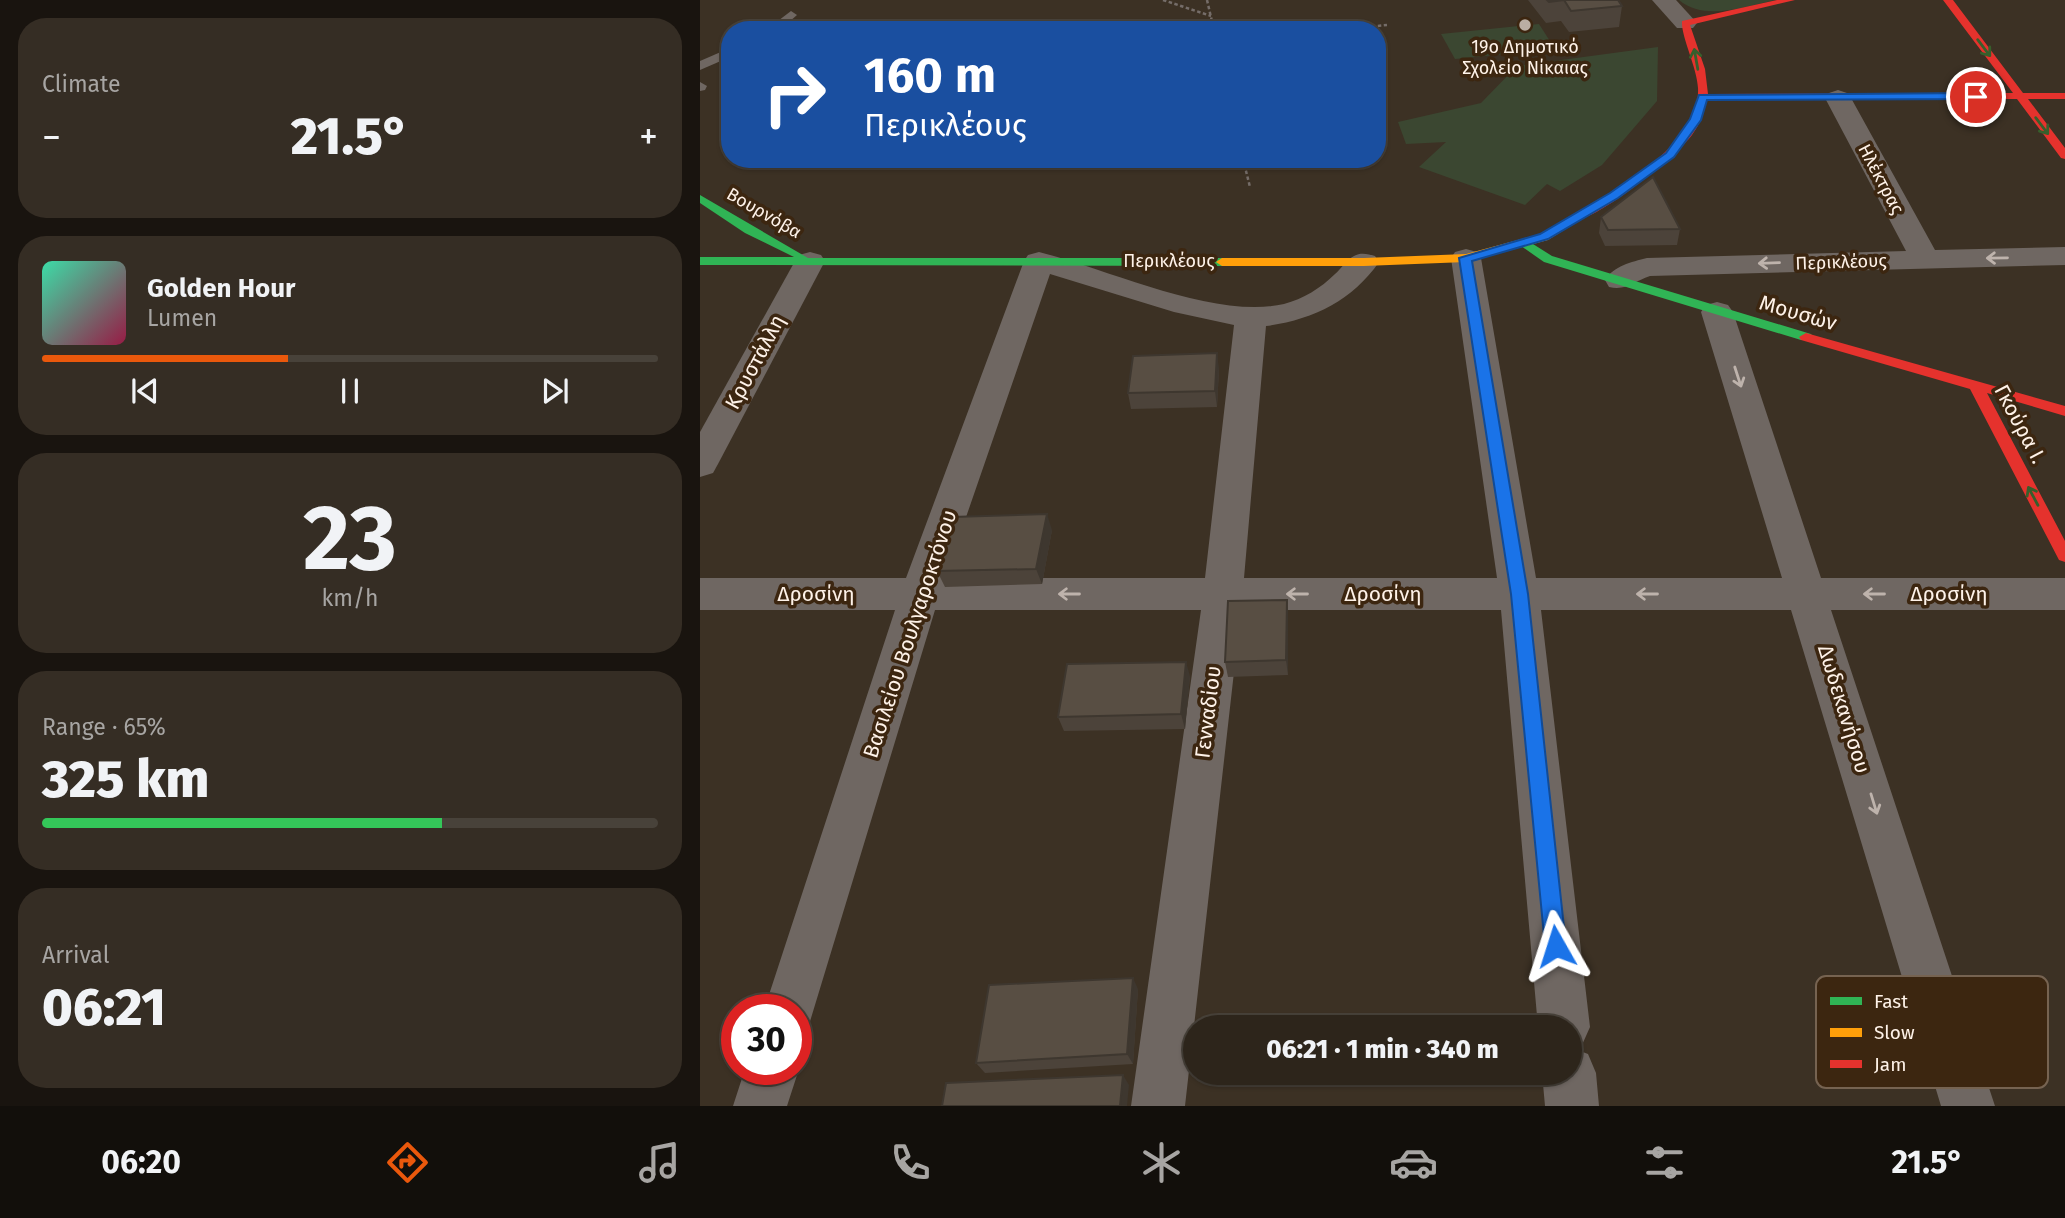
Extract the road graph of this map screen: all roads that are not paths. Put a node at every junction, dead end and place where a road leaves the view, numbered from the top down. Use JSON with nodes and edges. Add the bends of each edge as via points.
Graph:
{"nodes":[{"id":1,"x":1663,"y":0,"type":"edge"},
{"id":2,"x":1790,"y":0,"type":"edge"},
{"id":3,"x":1948,"y":0,"type":"edge"},
{"id":4,"x":791,"y":15,"type":"dead end"},
{"id":5,"x":783,"y":21,"type":"edge"},
{"id":6,"x":1685,"y":23,"type":"junction"},
{"id":7,"x":721,"y":56,"type":"edge"},
{"id":8,"x":700,"y":66,"type":"edge"},
{"id":9,"x":2020,"y":96,"type":"junction"},
{"id":10,"x":2065,"y":96,"type":"edge"},
{"id":11,"x":1703,"y":97,"type":"junction"},
{"id":12,"x":1838,"y":98,"type":"junction"},
{"id":13,"x":2065,"y":156,"type":"edge"},
{"id":14,"x":700,"y":198,"type":"edge"},
{"id":15,"x":1525,"y":243,"type":"junction"},
{"id":16,"x":2065,"y":256,"type":"edge"},
{"id":17,"x":1466,"y":258,"type":"junction"},
{"id":18,"x":1925,"y":259,"type":"junction"},
{"id":19,"x":700,"y":261,"type":"edge"},
{"id":20,"x":810,"y":261,"type":"junction"},
{"id":21,"x":1039,"y":261,"type":"junction"},
{"id":22,"x":1364,"y":262,"type":"junction"},
{"id":23,"x":1620,"y":280,"type":"junction"},
{"id":24,"x":1717,"y":312,"type":"junction"},
{"id":25,"x":1251,"y":317,"type":"junction"},
{"id":26,"x":1976,"y":386,"type":"junction"},
{"id":27,"x":2065,"y":411,"type":"edge"},
{"id":28,"x":700,"y":464,"type":"edge"},
{"id":29,"x":2065,"y":556,"type":"edge"},
{"id":30,"x":700,"y":594,"type":"edge"},
{"id":31,"x":920,"y":594,"type":"junction"},
{"id":32,"x":1223,"y":594,"type":"junction"},
{"id":33,"x":1519,"y":594,"type":"junction"},
{"id":34,"x":1808,"y":594,"type":"junction"},
{"id":35,"x":2065,"y":594,"type":"edge"},
{"id":36,"x":1927,"y":976,"type":"edge"},
{"id":37,"x":795,"y":994,"type":"edge"},
{"id":38,"x":1563,"y":1015,"type":"edge"},
{"id":39,"x":767,"y":1085,"type":"edge"},
{"id":40,"x":1570,"y":1085,"type":"edge"},
{"id":41,"x":1962,"y":1088,"type":"edge"},
{"id":42,"x":760,"y":1106,"type":"edge"},
{"id":43,"x":1158,"y":1106,"type":"edge"},
{"id":44,"x":1572,"y":1106,"type":"edge"},
{"id":45,"x":1968,"y":1106,"type":"edge"}],
"edges":[{"from":1,"to":6,"type":"street"},
{"from":2,"to":6,"type":"street"},
{"from":3,"to":9,"type":"street","one_way":true},
{"from":4,"to":5,"type":"lane"},
{"from":11,"to":6,"type":"street","one_way":true,"via":[[1695,48]]},
{"from":7,"to":8,"type":"lane"},
{"from":9,"to":10,"type":"street"},
{"from":9,"to":12,"type":"street"},
{"from":9,"to":13,"type":"street","one_way":true},
{"from":11,"to":12,"type":"street"},
{"from":11,"to":15,"type":"street","name":"Περικλέους","via":[[1695,120],[1670,155],[1614,195],[1544,237]]},
{"from":12,"to":18,"type":"street","name":"Ηλέκτρας"},
{"from":14,"to":20,"type":"street","name":"Βουρνόβα"},
{"from":15,"to":17,"type":"street","name":"Περικλέους"},
{"from":15,"to":23,"type":"street","name":"Μουσών","via":[[1548,259]]},
{"from":16,"to":18,"type":"street","name":"Περικλέους","one_way":true},
{"from":17,"to":22,"type":"street","name":"Περικλέους"},
{"from":17,"to":33,"type":"street"},
{"from":18,"to":23,"type":"street","name":"Περικλέους","one_way":true,"via":[[1647,267]]},
{"from":19,"to":20,"type":"street","name":"Περικλέους"},
{"from":20,"to":21,"type":"street","name":"Περικλέους"},
{"from":20,"to":28,"type":"street","name":"Κρυστάλλη"},
{"from":21,"to":22,"type":"street","name":"Περικλέους"},
{"from":21,"to":25,"type":"street","via":[[1178,305]]},
{"from":21,"to":31,"type":"street","name":"Βασιλείου Βουλγαροκτόνου"},
{"from":22,"to":25,"type":"street","via":[[1333,293],[1314,303]]},
{"from":23,"to":24,"type":"street","name":"Μουσών"},
{"from":24,"to":26,"type":"street","name":"Μουσών"},
{"from":24,"to":34,"type":"street","name":"Δωδεκανήσου","one_way":true},
{"from":25,"to":32,"type":"street","name":"Γενναδίου"},
{"from":26,"to":27,"type":"street","name":"Μουσών"},
{"from":29,"to":26,"type":"street","name":"Γκούρα Ι.","one_way":true},
{"from":30,"to":31,"type":"street","name":"Δροσίνη"},
{"from":32,"to":31,"type":"street","name":"Δροσίνη","one_way":true},
{"from":31,"to":37,"type":"street","name":"Βασιλείου Βουλγαροκτόνου"},
{"from":33,"to":32,"type":"street","name":"Δροσίνη","one_way":true},
{"from":32,"to":43,"type":"street","name":"Γενναδίου"},
{"from":34,"to":33,"type":"street","name":"Δροσίνη","one_way":true},
{"from":33,"to":38,"type":"street"},
{"from":35,"to":34,"type":"street","name":"Δροσίνη","one_way":true},
{"from":34,"to":36,"type":"street","name":"Δωδεκανήσου","one_way":true},
{"from":39,"to":42,"type":"street"},
{"from":40,"to":44,"type":"street"},
{"from":41,"to":45,"type":"street","name":"Δωδεκανήσου","one_way":true}]}
